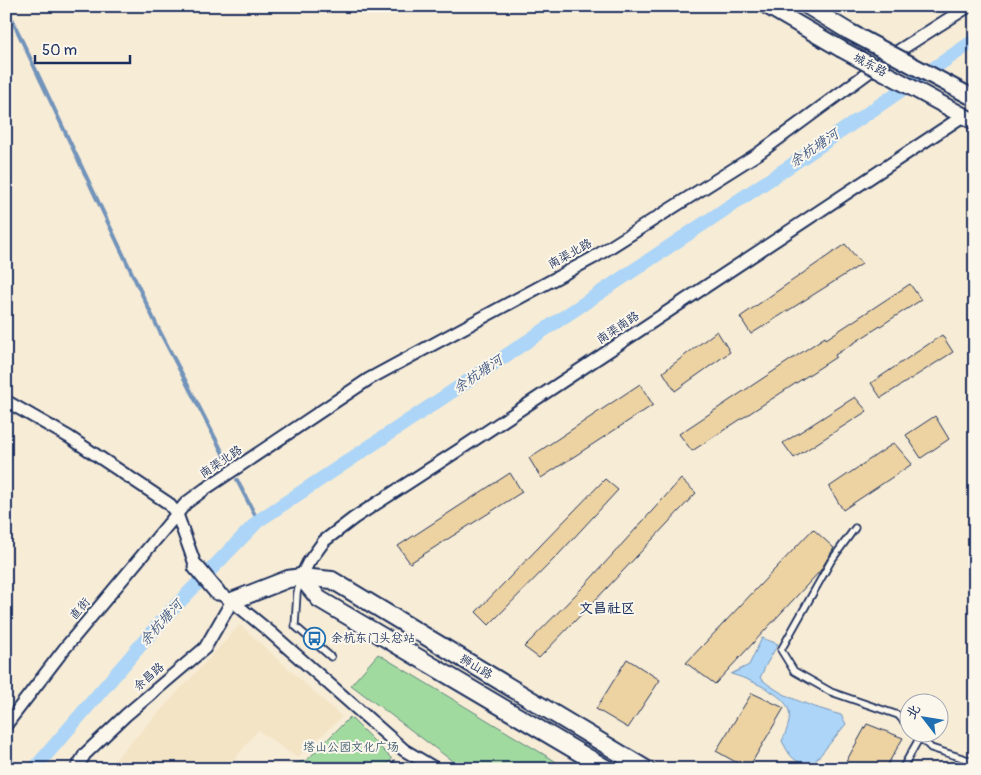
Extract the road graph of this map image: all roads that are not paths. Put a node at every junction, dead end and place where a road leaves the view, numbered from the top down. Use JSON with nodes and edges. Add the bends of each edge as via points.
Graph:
{"nodes":[{"id":1,"x":767,"y":6,"type":"edge"},
{"id":2,"x":807,"y":6,"type":"edge"},
{"id":3,"x":969,"y":6,"type":"edge"},
{"id":4,"x":974,"y":98,"type":"edge"},
{"id":5,"x":963,"y":116,"type":"edge"},
{"id":6,"x":6,"y":401,"type":"edge"},
{"id":7,"x":177,"y":514,"type":"junction"},
{"id":8,"x":856,"y":528,"type":"dead end"},
{"id":9,"x":196,"y":567,"type":"joint"},
{"id":10,"x":301,"y":577,"type":"junction"},
{"id":11,"x":217,"y":592,"type":"joint"},
{"id":12,"x":232,"y":601,"type":"junction"},
{"id":13,"x":332,"y":657,"type":"dead end"},
{"id":14,"x":898,"y":715,"type":"edge"},
{"id":15,"x":6,"y":725,"type":"edge"},
{"id":16,"x":915,"y":742,"type":"edge"},
{"id":17,"x":925,"y":742,"type":"edge"},
{"id":18,"x":975,"y":762,"type":"edge"},
{"id":19,"x":76,"y":769,"type":"edge"},
{"id":20,"x":436,"y":769,"type":"edge"},
{"id":21,"x":607,"y":769,"type":"edge"},
{"id":22,"x":646,"y":769,"type":"edge"},
{"id":23,"x":902,"y":769,"type":"edge"}],
"edges":[{"from":1,"to":5,"type":"street","name":"城东路","bridge":true},
{"from":2,"to":4,"type":"street","name":"城东路","bridge":true},
{"from":3,"to":7,"type":"street","name":"南渠北路","via":[[892,55],[759,153],[593,258],[368,379],[205,489]]},
{"from":5,"to":10,"type":"street","name":"南渠南路","via":[[354,518],[324,541]]},
{"from":6,"to":7,"type":"street","via":[[69,437],[168,503]]},
{"from":7,"to":9,"type":"street"},
{"from":7,"to":15,"type":"street","name":"直街","via":[[65,648]]},
{"from":8,"to":14,"type":"lane","via":[[831,561],[781,650],[794,671],[831,692]]},
{"from":9,"to":11,"type":"street"},
{"from":10,"to":12,"type":"main road","name":"狮山路"},
{"from":10,"to":13,"type":"lane","via":[[295,626]]},
{"from":10,"to":21,"type":"main road","name":"狮山路","via":[[319,599]]},
{"from":10,"to":22,"type":"main road","name":"狮山路","via":[[332,580]]},
{"from":11,"to":12,"type":"street"},
{"from":12,"to":19,"type":"street","name":"余昌路","via":[[205,648],[85,754]]},
{"from":12,"to":20,"type":"street","via":[[404,750]]},
{"from":16,"to":23,"type":"lane"},
{"from":17,"to":18,"type":"lane","via":[[931,748]]}]}
